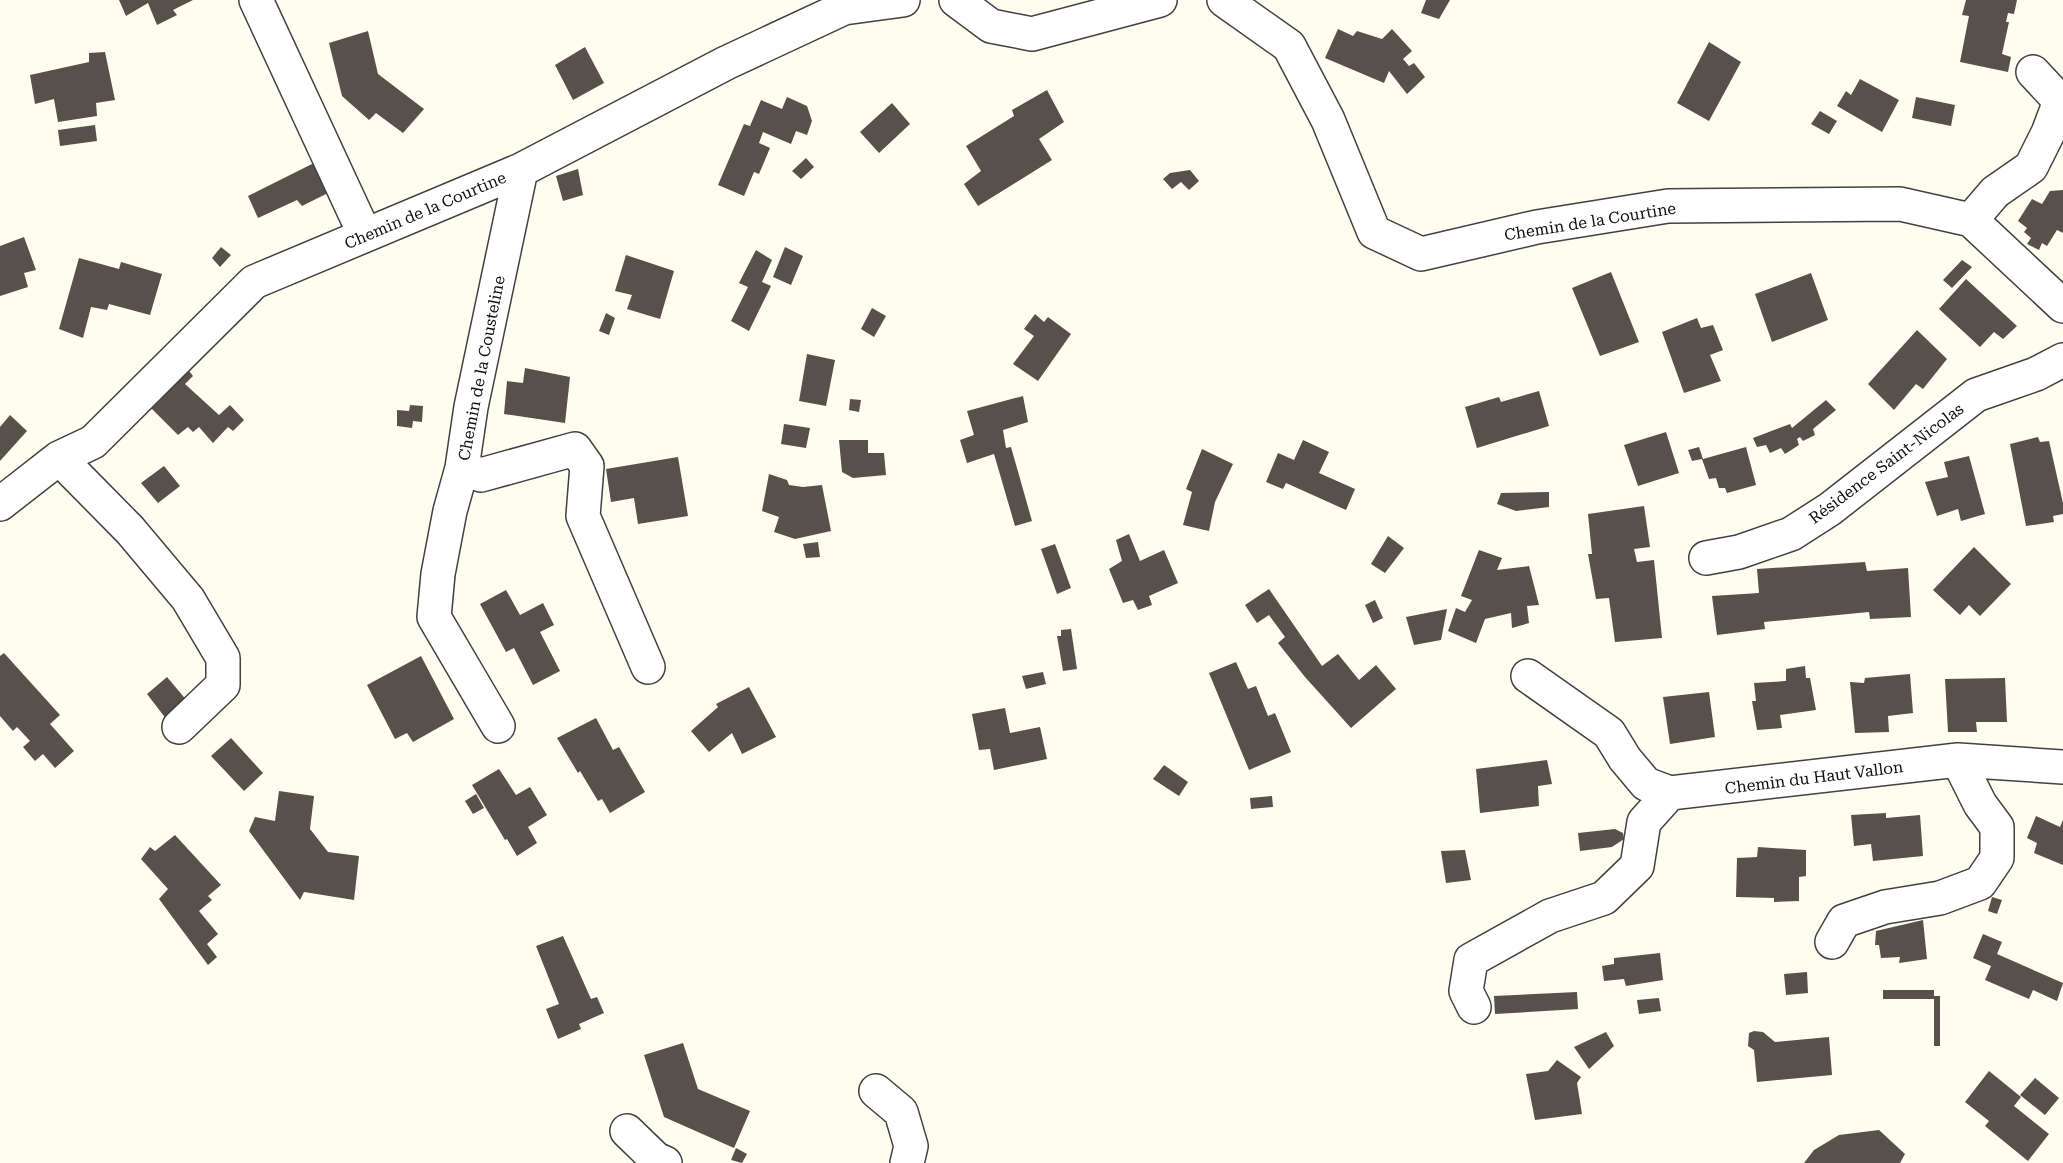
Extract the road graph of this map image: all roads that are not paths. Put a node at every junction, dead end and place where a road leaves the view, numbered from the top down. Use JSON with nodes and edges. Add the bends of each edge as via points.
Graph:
{"nodes":[{"id":1,"x":256,"y":0,"type":"edge"},
{"id":2,"x":903,"y":0,"type":"edge"},
{"id":3,"x":956,"y":0,"type":"edge"},
{"id":4,"x":1160,"y":0,"type":"edge"},
{"id":5,"x":1224,"y":0,"type":"edge"},
{"id":6,"x":844,"y":4,"type":"edge"},
{"id":7,"x":2033,"y":72,"type":"dead end"},
{"id":8,"x":520,"y":170,"type":"junction"},
{"id":9,"x":1971,"y":220,"type":"junction"},
{"id":10,"x":365,"y":235,"type":"junction"},
{"id":11,"x":2063,"y":306,"type":"edge"},
{"id":12,"x":2063,"y":360,"type":"edge"},
{"id":13,"x":59,"y":458,"type":"junction"},
{"id":14,"x":462,"y":468,"type":"junction"},
{"id":15,"x":0,"y":504,"type":"edge"},
{"id":16,"x":1706,"y":558,"type":"dead end"},
{"id":17,"x":648,"y":667,"type":"dead end"},
{"id":18,"x":1528,"y":676,"type":"dead end"},
{"id":19,"x":498,"y":726,"type":"dead end"},
{"id":20,"x":179,"y":727,"type":"dead end"},
{"id":21,"x":1958,"y":760,"type":"junction"},
{"id":22,"x":2063,"y":767,"type":"edge"},
{"id":23,"x":1670,"y":793,"type":"junction"},
{"id":24,"x":1832,"y":942,"type":"dead end"},
{"id":25,"x":1474,"y":1007,"type":"dead end"},
{"id":26,"x":876,"y":1091,"type":"dead end"},
{"id":27,"x":627,"y":1131,"type":"dead end"},
{"id":28,"x":665,"y":1163,"type":"edge"},
{"id":29,"x":907,"y":1163,"type":"edge"}],
"edges":[{"from":1,"to":10,"type":"street"},
{"from":2,"to":6,"type":"street","name":"Chemin de la Courtine"},
{"from":3,"to":4,"type":"street","via":[[991,26],[1032,34]]},
{"from":5,"to":9,"type":"street","name":"Chemin de la Courtine","via":[[1289,46],[1328,120],[1374,232],[1421,254],[1537,227],[1668,206],[1900,204]]},
{"from":6,"to":8,"type":"street","name":"Chemin de la Courtine"},
{"from":7,"to":9,"type":"street","via":[[2060,101],[2048,133],[2031,167],[1995,192]]},
{"from":8,"to":10,"type":"street","name":"Chemin de la Courtine"},
{"from":8,"to":14,"type":"street","name":"Chemin de la Cousteline"},
{"from":9,"to":11,"type":"street"},
{"from":10,"to":13,"type":"street","name":"Chemin de la Courtine","via":[[254,282],[107,430]]},
{"from":12,"to":16,"type":"street","name":"Résidence Saint-Nicolas","via":[[1976,395],[1830,509],[1791,534],[1739,552]]},
{"from":13,"to":15,"type":"street","name":"Chemin de la Courtine"},
{"from":13,"to":20,"type":"street","via":[[130,530],[188,599],[224,658],[223,685]]},
{"from":14,"to":17,"type":"street","name":"Chemin de la Cousteline","via":[[481,475],[575,449],[587,466],[583,516]]},
{"from":14,"to":19,"type":"street","via":[[438,574],[434,617]]},
{"from":18,"to":23,"type":"street","via":[[1609,733],[1646,784]]},
{"from":21,"to":22,"type":"street","name":"Chemin du Haut Vallon"},
{"from":21,"to":23,"type":"street","name":"Chemin du Haut Vallon"},
{"from":21,"to":24,"type":"street","via":[[1980,804],[1997,827],[1997,858],[1980,883],[1940,898],[1885,907],[1844,921]]},
{"from":23,"to":25,"type":"street","via":[[1644,822],[1637,866],[1604,898],[1550,916],[1471,960],[1466,991]]},
{"from":26,"to":29,"type":"street","via":[[901,1112],[911,1146]]},
{"from":27,"to":28,"type":"street","via":[[656,1160]]}]}
